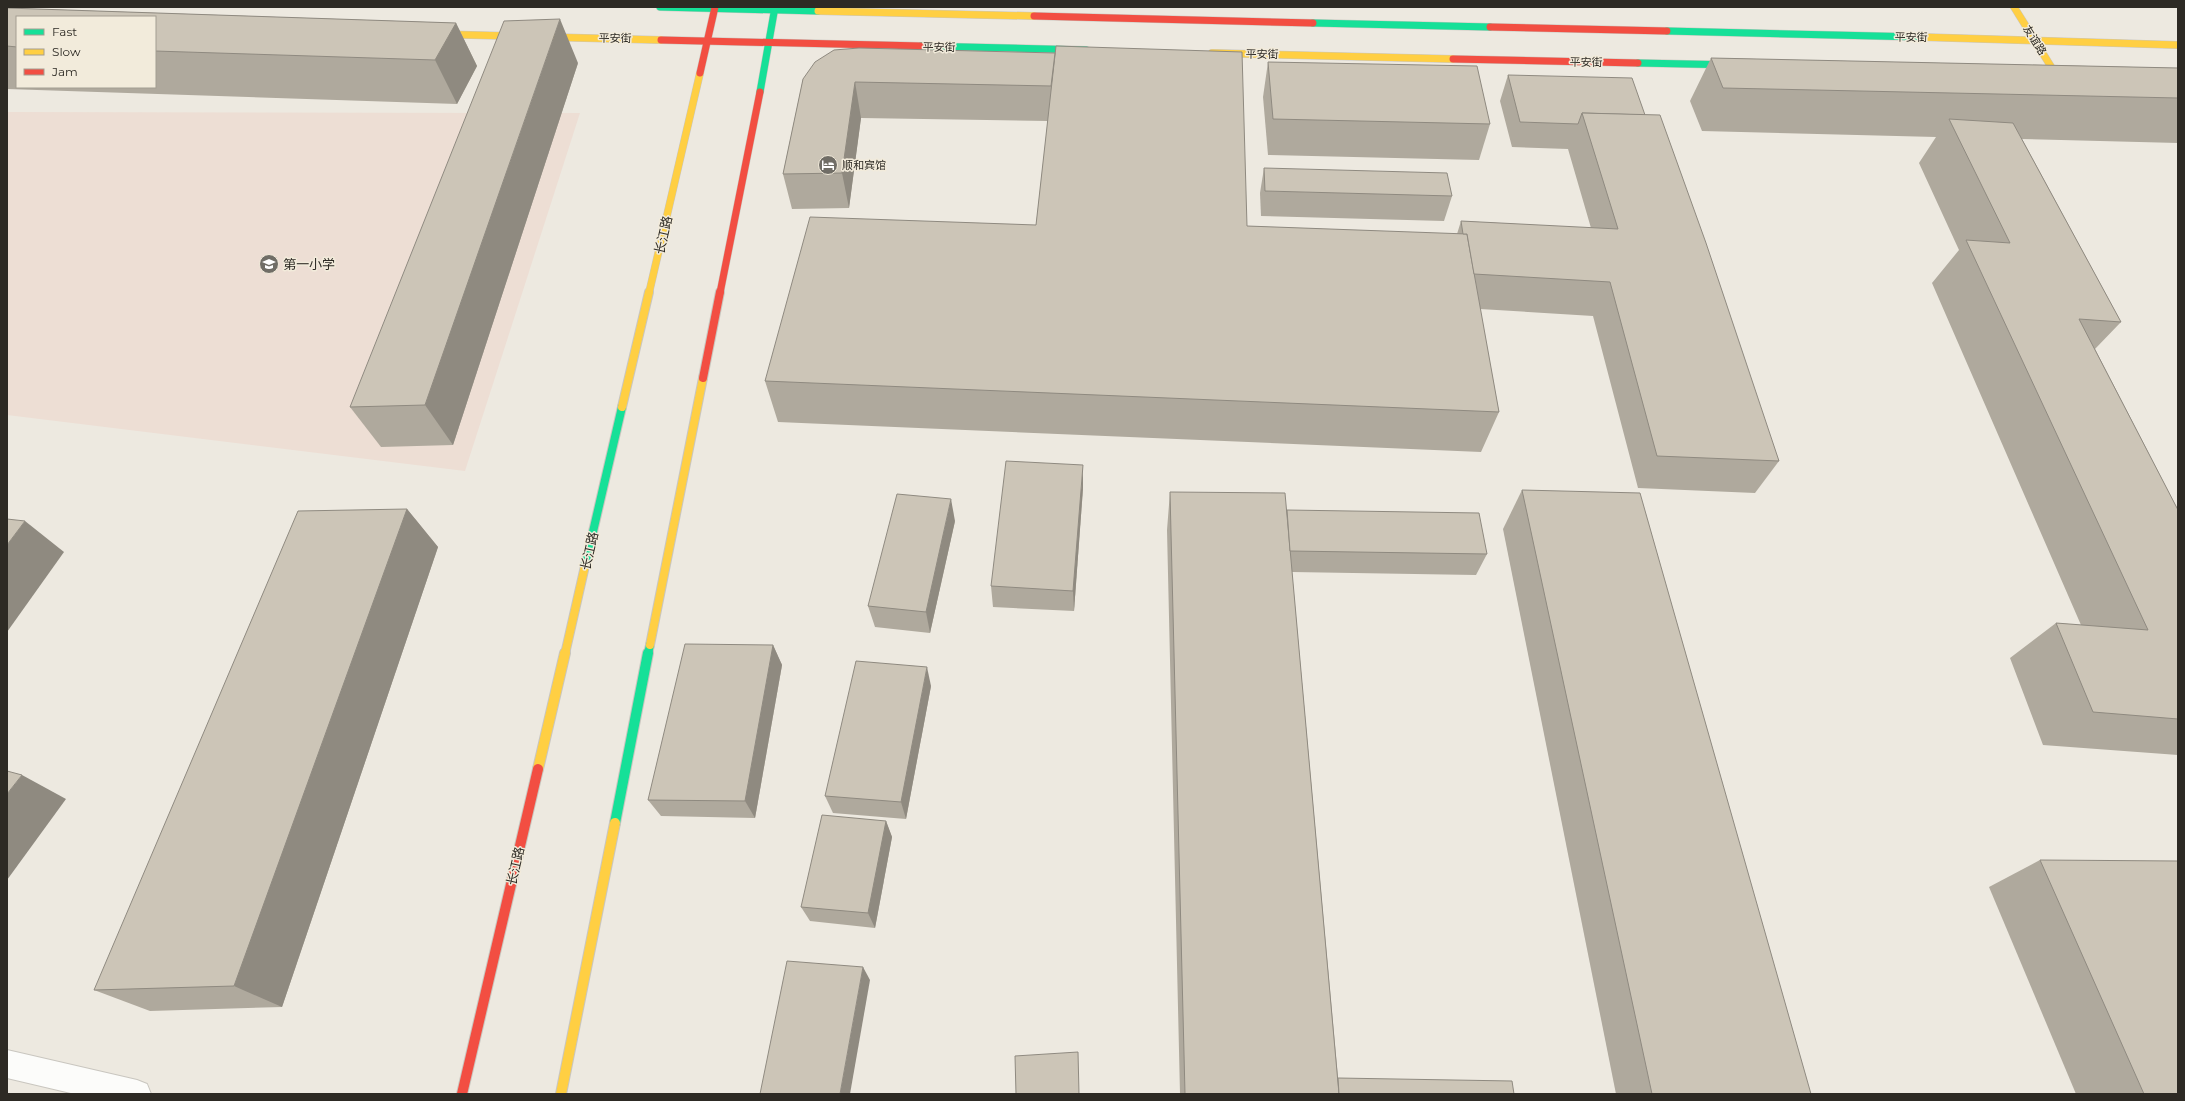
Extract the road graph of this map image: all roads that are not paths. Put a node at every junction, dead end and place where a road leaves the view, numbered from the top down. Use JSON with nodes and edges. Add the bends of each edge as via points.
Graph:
{"nodes":[{"id":1,"x":660,"y":7,"type":"edge"},
{"id":2,"x":2014,"y":7,"type":"edge"},
{"id":3,"x":715,"y":8,"type":"edge"},
{"id":4,"x":775,"y":8,"type":"edge"},
{"id":5,"x":424,"y":34,"type":"edge"},
{"id":6,"x":2036,"y":40,"type":"junction"},
{"id":7,"x":708,"y":41,"type":"junction"},
{"id":8,"x":770,"y":43,"type":"junction"},
{"id":9,"x":2178,"y":45,"type":"edge"},
{"id":10,"x":1097,"y":50,"type":"edge"},
{"id":11,"x":1201,"y":53,"type":"edge"},
{"id":12,"x":1744,"y":65,"type":"edge"},
{"id":13,"x":2055,"y":73,"type":"edge"},
{"id":14,"x":7,"y":1064,"type":"edge"},
{"id":15,"x":137,"y":1094,"type":"edge"},
{"id":16,"x":462,"y":1094,"type":"edge"},
{"id":17,"x":561,"y":1094,"type":"edge"}],
"edges":[{"from":1,"to":3,"type":"main road","name":"平安街"},
{"from":2,"to":6,"type":"main road","name":"友谊路"},
{"from":3,"to":4,"type":"main road","name":"平安街"},
{"from":3,"to":7,"type":"main road","name":"长江路"},
{"from":4,"to":6,"type":"main road","name":"平安街"},
{"from":4,"to":8,"type":"main road"},
{"from":5,"to":7,"type":"main road","name":"平安街"},
{"from":6,"to":9,"type":"main road","name":"平安街"},
{"from":6,"to":13,"type":"main road","name":"友谊路"},
{"from":7,"to":8,"type":"main road","name":"平安街"},
{"from":7,"to":16,"type":"main road","name":"长江路"},
{"from":8,"to":10,"type":"main road","name":"平安街"},
{"from":8,"to":17,"type":"main road"},
{"from":11,"to":12,"type":"main road","name":"平安街"},
{"from":14,"to":15,"type":"street"}]}
